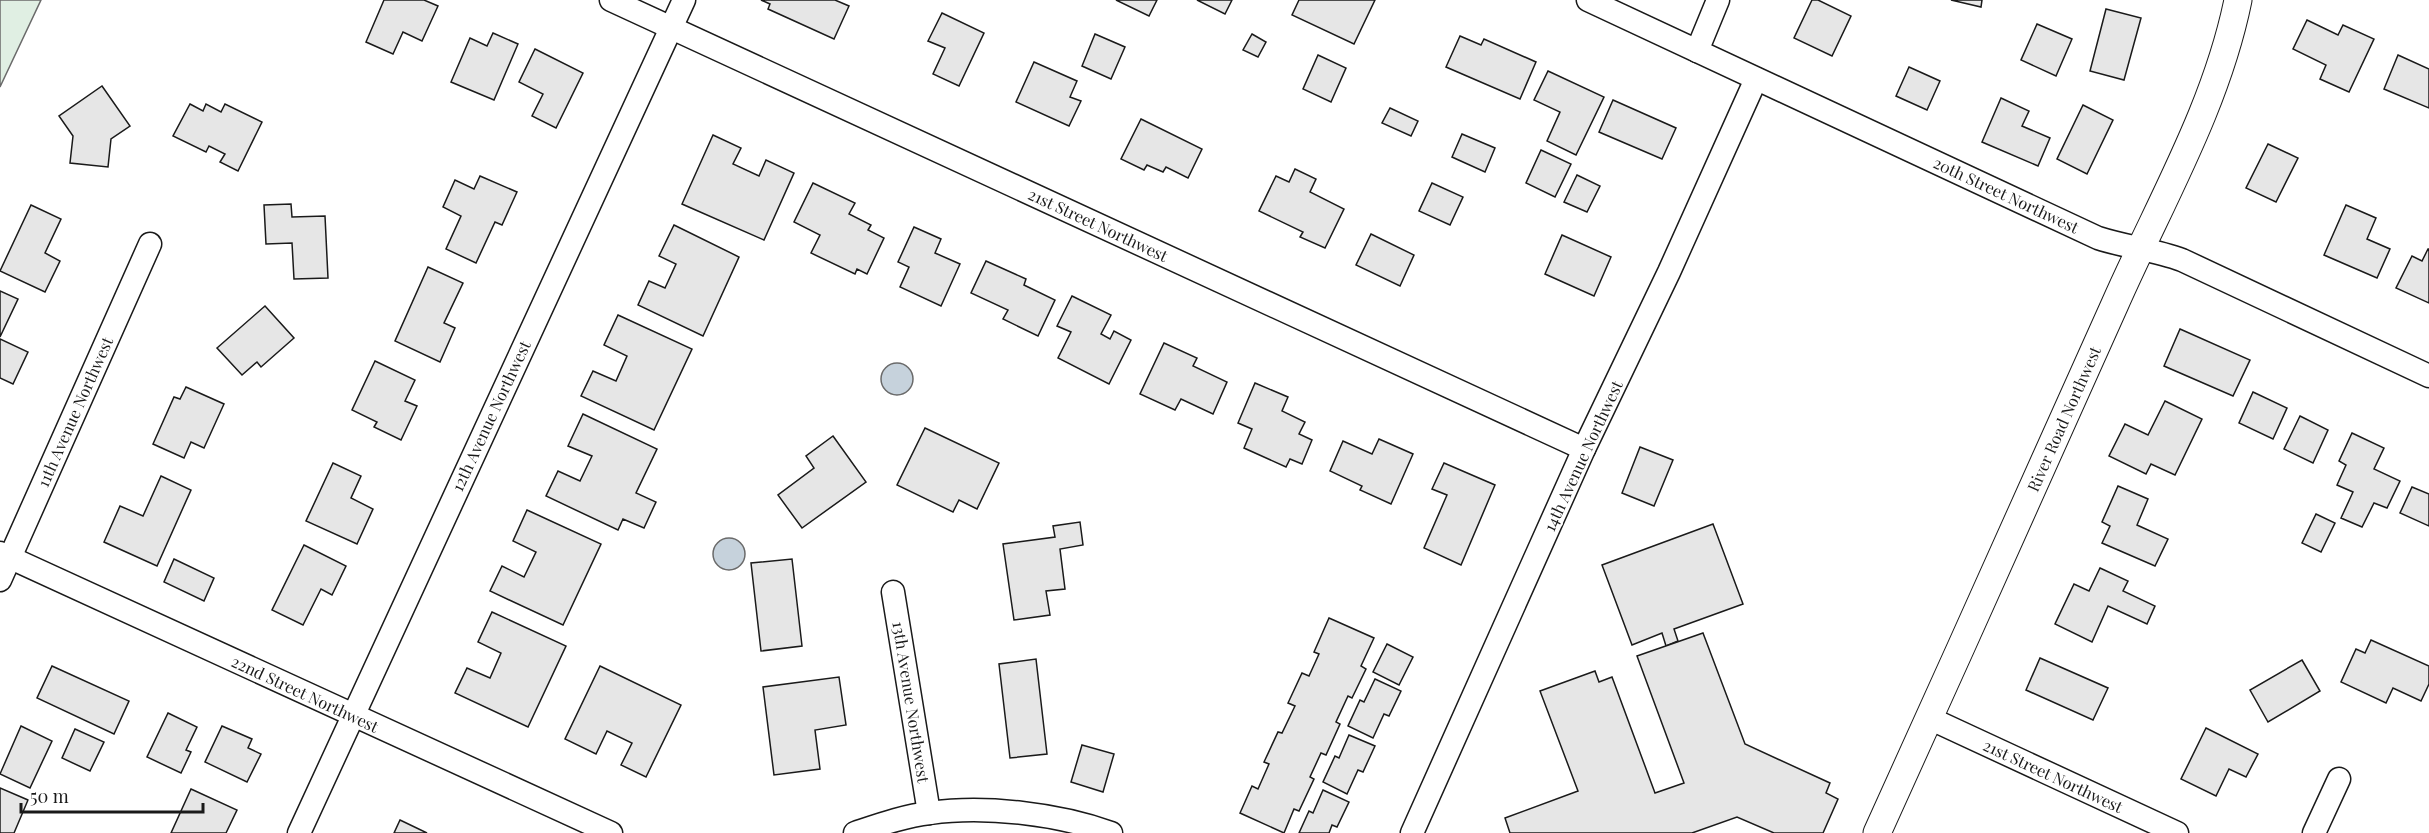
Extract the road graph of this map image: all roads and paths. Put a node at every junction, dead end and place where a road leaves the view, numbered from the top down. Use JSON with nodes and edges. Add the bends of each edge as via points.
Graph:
{"nodes":[{"id":1,"x":611,"y":0,"type":"edge"},
{"id":2,"x":684,"y":0,"type":"edge"},
{"id":3,"x":1588,"y":0,"type":"edge"},
{"id":4,"x":1718,"y":0,"type":"edge"},
{"id":5,"x":2238,"y":0,"type":"edge"},
{"id":6,"x":672,"y":28,"type":"junction"},
{"id":7,"x":1697,"y":51,"type":"junction"},
{"id":8,"x":1756,"y":79,"type":"junction"},
{"id":9,"x":150,"y":244,"type":"dead end"},
{"id":10,"x":2139,"y":249,"type":"junction"},
{"id":11,"x":2429,"y":376,"type":"edge"},
{"id":12,"x":1584,"y":450,"type":"junction"},
{"id":13,"x":5,"y":556,"type":"edge"},
{"id":14,"x":0,"y":580,"type":"edge"},
{"id":15,"x":893,"y":592,"type":"dead end"},
{"id":16,"x":352,"y":715,"type":"junction"},
{"id":17,"x":1929,"y":718,"type":"junction"},
{"id":18,"x":2339,"y":780,"type":"dead end"},
{"id":19,"x":929,"y":813,"type":"junction"},
{"id":20,"x":299,"y":833,"type":"edge"},
{"id":21,"x":611,"y":833,"type":"edge"},
{"id":22,"x":855,"y":833,"type":"edge"},
{"id":23,"x":1111,"y":833,"type":"edge"},
{"id":24,"x":1412,"y":833,"type":"edge"},
{"id":25,"x":1877,"y":833,"type":"edge"},
{"id":26,"x":2177,"y":833,"type":"edge"},
{"id":27,"x":2314,"y":833,"type":"edge"}],
"edges":[{"from":1,"to":6,"type":"street","name":"21st Street Northwest"},
{"from":2,"to":6,"type":"street","name":"12th Avenue Northwest"},
{"from":3,"to":7,"type":"street","name":"20th Street Northwest"},
{"from":4,"to":7,"type":"street"},
{"from":5,"to":10,"type":"street","name":"River Road Northwest","via":[[2209,99]]},
{"from":6,"to":12,"type":"street","name":"21st Street Northwest"},
{"from":6,"to":16,"type":"street","name":"12th Avenue Northwest"},
{"from":7,"to":8,"type":"street","name":"20th Street Northwest"},
{"from":8,"to":10,"type":"street","name":"20th Street Northwest","via":[[2098,238]]},
{"from":8,"to":12,"type":"street","name":"14th Avenue Northwest"},
{"from":9,"to":13,"type":"street","name":"11th Avenue Northwest"},
{"from":10,"to":11,"type":"street","name":"20th Street Northwest","via":[[2182,260]]},
{"from":10,"to":17,"type":"street","name":"River Road Northwest"},
{"from":12,"to":24,"type":"street","name":"14th Avenue Northwest"},
{"from":13,"to":14,"type":"street","name":"11th Avenue Northwest"},
{"from":13,"to":16,"type":"street","name":"22nd Street Northwest"},
{"from":15,"to":19,"type":"street","name":"13th Avenue Northwest"},
{"from":16,"to":20,"type":"street","name":"12th Avenue Northwest"},
{"from":16,"to":21,"type":"street","name":"22nd Street Northwest"},
{"from":17,"to":25,"type":"street","name":"River Road Northwest"},
{"from":17,"to":26,"type":"street","name":"21st Street Northwest"},
{"from":18,"to":27,"type":"street"},
{"from":19,"to":22,"type":"street"},
{"from":19,"to":23,"type":"street","via":[[1014,813],[1058,819]]}]}
